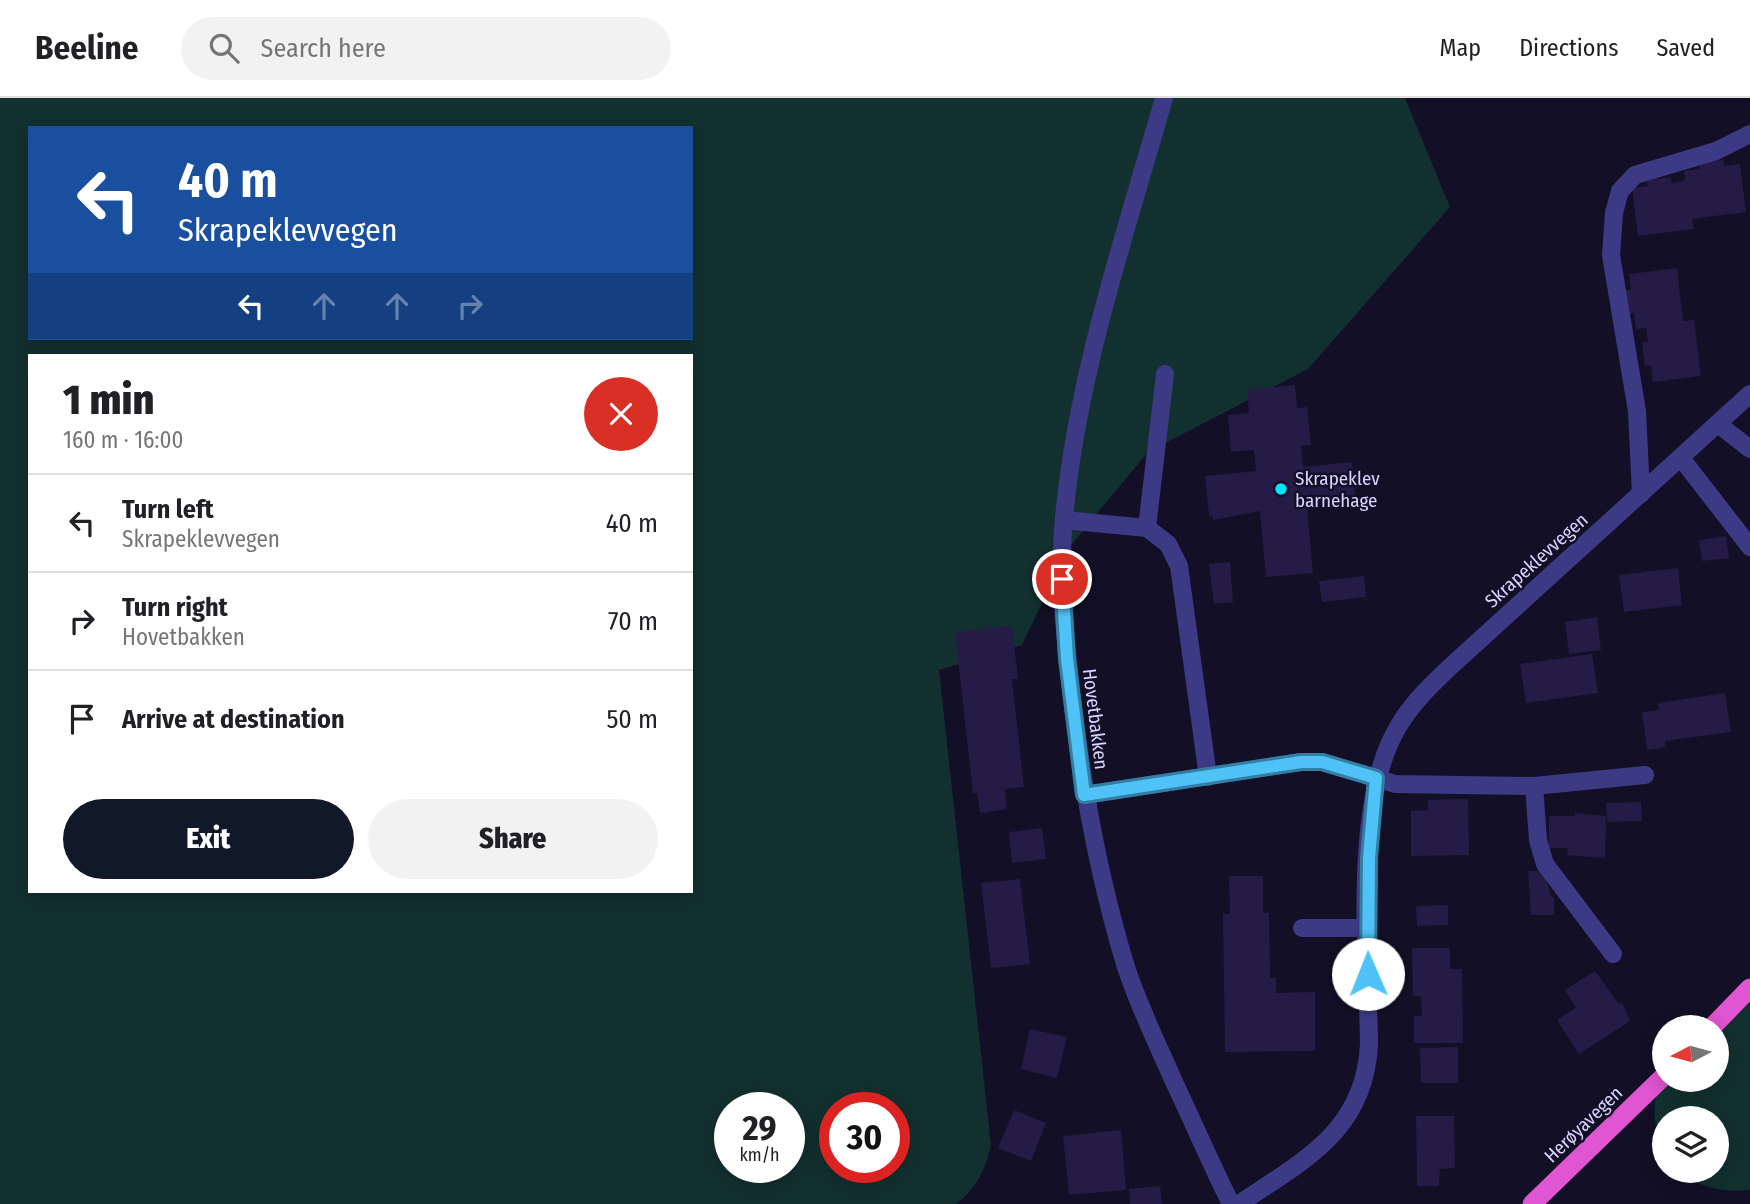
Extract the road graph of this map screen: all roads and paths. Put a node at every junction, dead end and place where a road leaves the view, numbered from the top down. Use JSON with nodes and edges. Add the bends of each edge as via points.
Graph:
{"nodes":[{"id":1,"x":1164,"y":98,"type":"edge"},
{"id":2,"x":1750,"y":134,"type":"edge"},
{"id":3,"x":1165,"y":374,"type":"dead end"},
{"id":4,"x":1750,"y":394,"type":"edge"},
{"id":5,"x":1718,"y":424,"type":"junction"},
{"id":6,"x":1750,"y":449,"type":"edge"},
{"id":7,"x":1681,"y":458,"type":"junction"},
{"id":8,"x":1641,"y":494,"type":"junction"},
{"id":9,"x":1064,"y":520,"type":"junction"},
{"id":10,"x":1147,"y":528,"type":"junction"},
{"id":11,"x":1750,"y":547,"type":"edge"},
{"id":12,"x":1645,"y":775,"type":"dead end"},
{"id":13,"x":1208,"y":777,"type":"junction"},
{"id":14,"x":1376,"y":778,"type":"junction"},
{"id":15,"x":1534,"y":786,"type":"junction"},
{"id":16,"x":1084,"y":795,"type":"junction"},
{"id":17,"x":1301,"y":928,"type":"dead end"},
{"id":18,"x":1367,"y":928,"type":"junction"},
{"id":19,"x":1613,"y":954,"type":"dead end"},
{"id":20,"x":1750,"y":988,"type":"edge"},
{"id":21,"x":1724,"y":1015,"type":"edge"},
{"id":22,"x":1652,"y":1088,"type":"edge"},
{"id":23,"x":1231,"y":1204,"type":"edge"},
{"id":24,"x":1240,"y":1204,"type":"edge"},
{"id":25,"x":1532,"y":1204,"type":"edge"}],
"edges":[{"from":1,"to":9,"type":"street","name":"Hovetbakken","via":[[1087,379]]},
{"from":2,"to":8,"type":"street","via":[[1716,151],[1635,175],[1620,191],[1611,255],[1637,411]]},
{"from":3,"to":10,"type":"street"},
{"from":4,"to":5,"type":"street","name":"Skrapeklevvegen"},
{"from":5,"to":6,"type":"street"},
{"from":5,"to":7,"type":"street","name":"Skrapeklevvegen"},
{"from":7,"to":8,"type":"street","name":"Skrapeklevvegen"},
{"from":7,"to":11,"type":"street"},
{"from":8,"to":14,"type":"street","name":"Skrapeklevvegen","via":[[1416,699],[1396,729]]},
{"from":9,"to":10,"type":"street"},
{"from":9,"to":16,"type":"street","name":"Hovetbakken","via":[[1067,659]]},
{"from":10,"to":13,"type":"street","via":[[1168,544],[1179,566]]},
{"from":12,"to":15,"type":"street"},
{"from":13,"to":14,"type":"street","via":[[1322,762]]},
{"from":13,"to":16,"type":"street"},
{"from":14,"to":15,"type":"street","via":[[1395,784]]},
{"from":14,"to":18,"type":"street","name":"Skrapeklevvegen"},
{"from":15,"to":19,"type":"street","via":[[1538,840],[1545,864]]},
{"from":16,"to":23,"type":"street","name":"Hovetbakken","via":[[1127,970]]},
{"from":17,"to":18,"type":"street"},
{"from":18,"to":24,"type":"street","name":"Skrapeklevvegen","via":[[1369,1044],[1361,1094],[1324,1145]]},
{"from":20,"to":21,"type":"highway"},
{"from":22,"to":25,"type":"highway","name":"Herøyavegen"}]}
